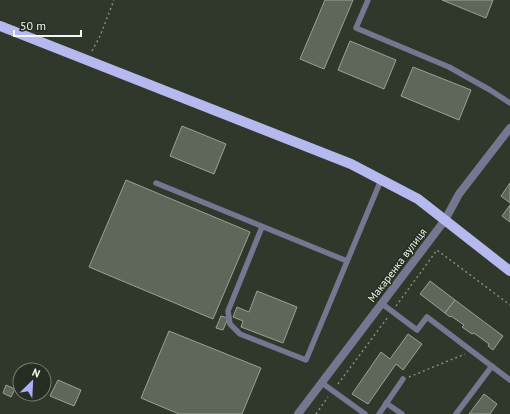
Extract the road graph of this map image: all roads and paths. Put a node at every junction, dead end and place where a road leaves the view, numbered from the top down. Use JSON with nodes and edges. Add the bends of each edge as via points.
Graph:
{"nodes":[{"id":1,"x":114,"y":0,"type":"edge"},
{"id":2,"x":368,"y":0,"type":"edge"},
{"id":3,"x":0,"y":26,"type":"edge"},
{"id":4,"x":87,"y":60,"type":"junction"},
{"id":5,"x":510,"y":103,"type":"edge"},
{"id":6,"x":510,"y":128,"type":"edge"},
{"id":7,"x":381,"y":180,"type":"junction"},
{"id":8,"x":156,"y":182,"type":"dead end"},
{"id":9,"x":445,"y":220,"type":"junction"},
{"id":10,"x":262,"y":226,"type":"junction"},
{"id":11,"x":347,"y":261,"type":"junction"},
{"id":12,"x":510,"y":271,"type":"edge"},
{"id":13,"x":381,"y":303,"type":"junction"},
{"id":14,"x":472,"y":351,"type":"junction"},
{"id":15,"x":492,"y":366,"type":"junction"},
{"id":16,"x":509,"y":377,"type":"edge"},
{"id":17,"x":403,"y":379,"type":"joint"},
{"id":18,"x":322,"y":383,"type":"junction"},
{"id":19,"x":386,"y":403,"type":"junction"},
{"id":20,"x":298,"y":414,"type":"edge"},
{"id":21,"x":366,"y":414,"type":"edge"},
{"id":22,"x":379,"y":414,"type":"edge"},
{"id":23,"x":402,"y":414,"type":"edge"},
{"id":24,"x":456,"y":414,"type":"edge"}],
"edges":[{"from":1,"to":4,"type":"path","via":[[100,36]]},
{"from":2,"to":5,"type":"lane","via":[[356,28],[449,67]]},
{"from":3,"to":4,"type":"main road"},
{"from":4,"to":7,"type":"main road","via":[[350,164]]},
{"from":6,"to":9,"type":"street","name":"Макаренка вулиця","via":[[459,194]]},
{"from":7,"to":9,"type":"main road","via":[[418,199]]},
{"from":7,"to":11,"type":"lane"},
{"from":8,"to":10,"type":"lane"},
{"from":9,"to":12,"type":"main road"},
{"from":9,"to":13,"type":"street","name":"Макаренка вулиця"},
{"from":10,"to":11,"type":"lane"},
{"from":10,"to":11,"type":"lane","via":[[228,311],[230,324],[240,334],[306,360]]},
{"from":13,"to":14,"type":"lane","via":[[417,330],[427,317]]},
{"from":13,"to":18,"type":"street","name":"Макаренка вулиця"},
{"from":14,"to":15,"type":"lane"},
{"from":14,"to":17,"type":"path"},
{"from":15,"to":16,"type":"lane"},
{"from":15,"to":24,"type":"lane"},
{"from":17,"to":19,"type":"lane"},
{"from":18,"to":20,"type":"street","name":"Макаренка вулиця"},
{"from":18,"to":21,"type":"lane"},
{"from":19,"to":22,"type":"lane"},
{"from":19,"to":23,"type":"lane"}]}
